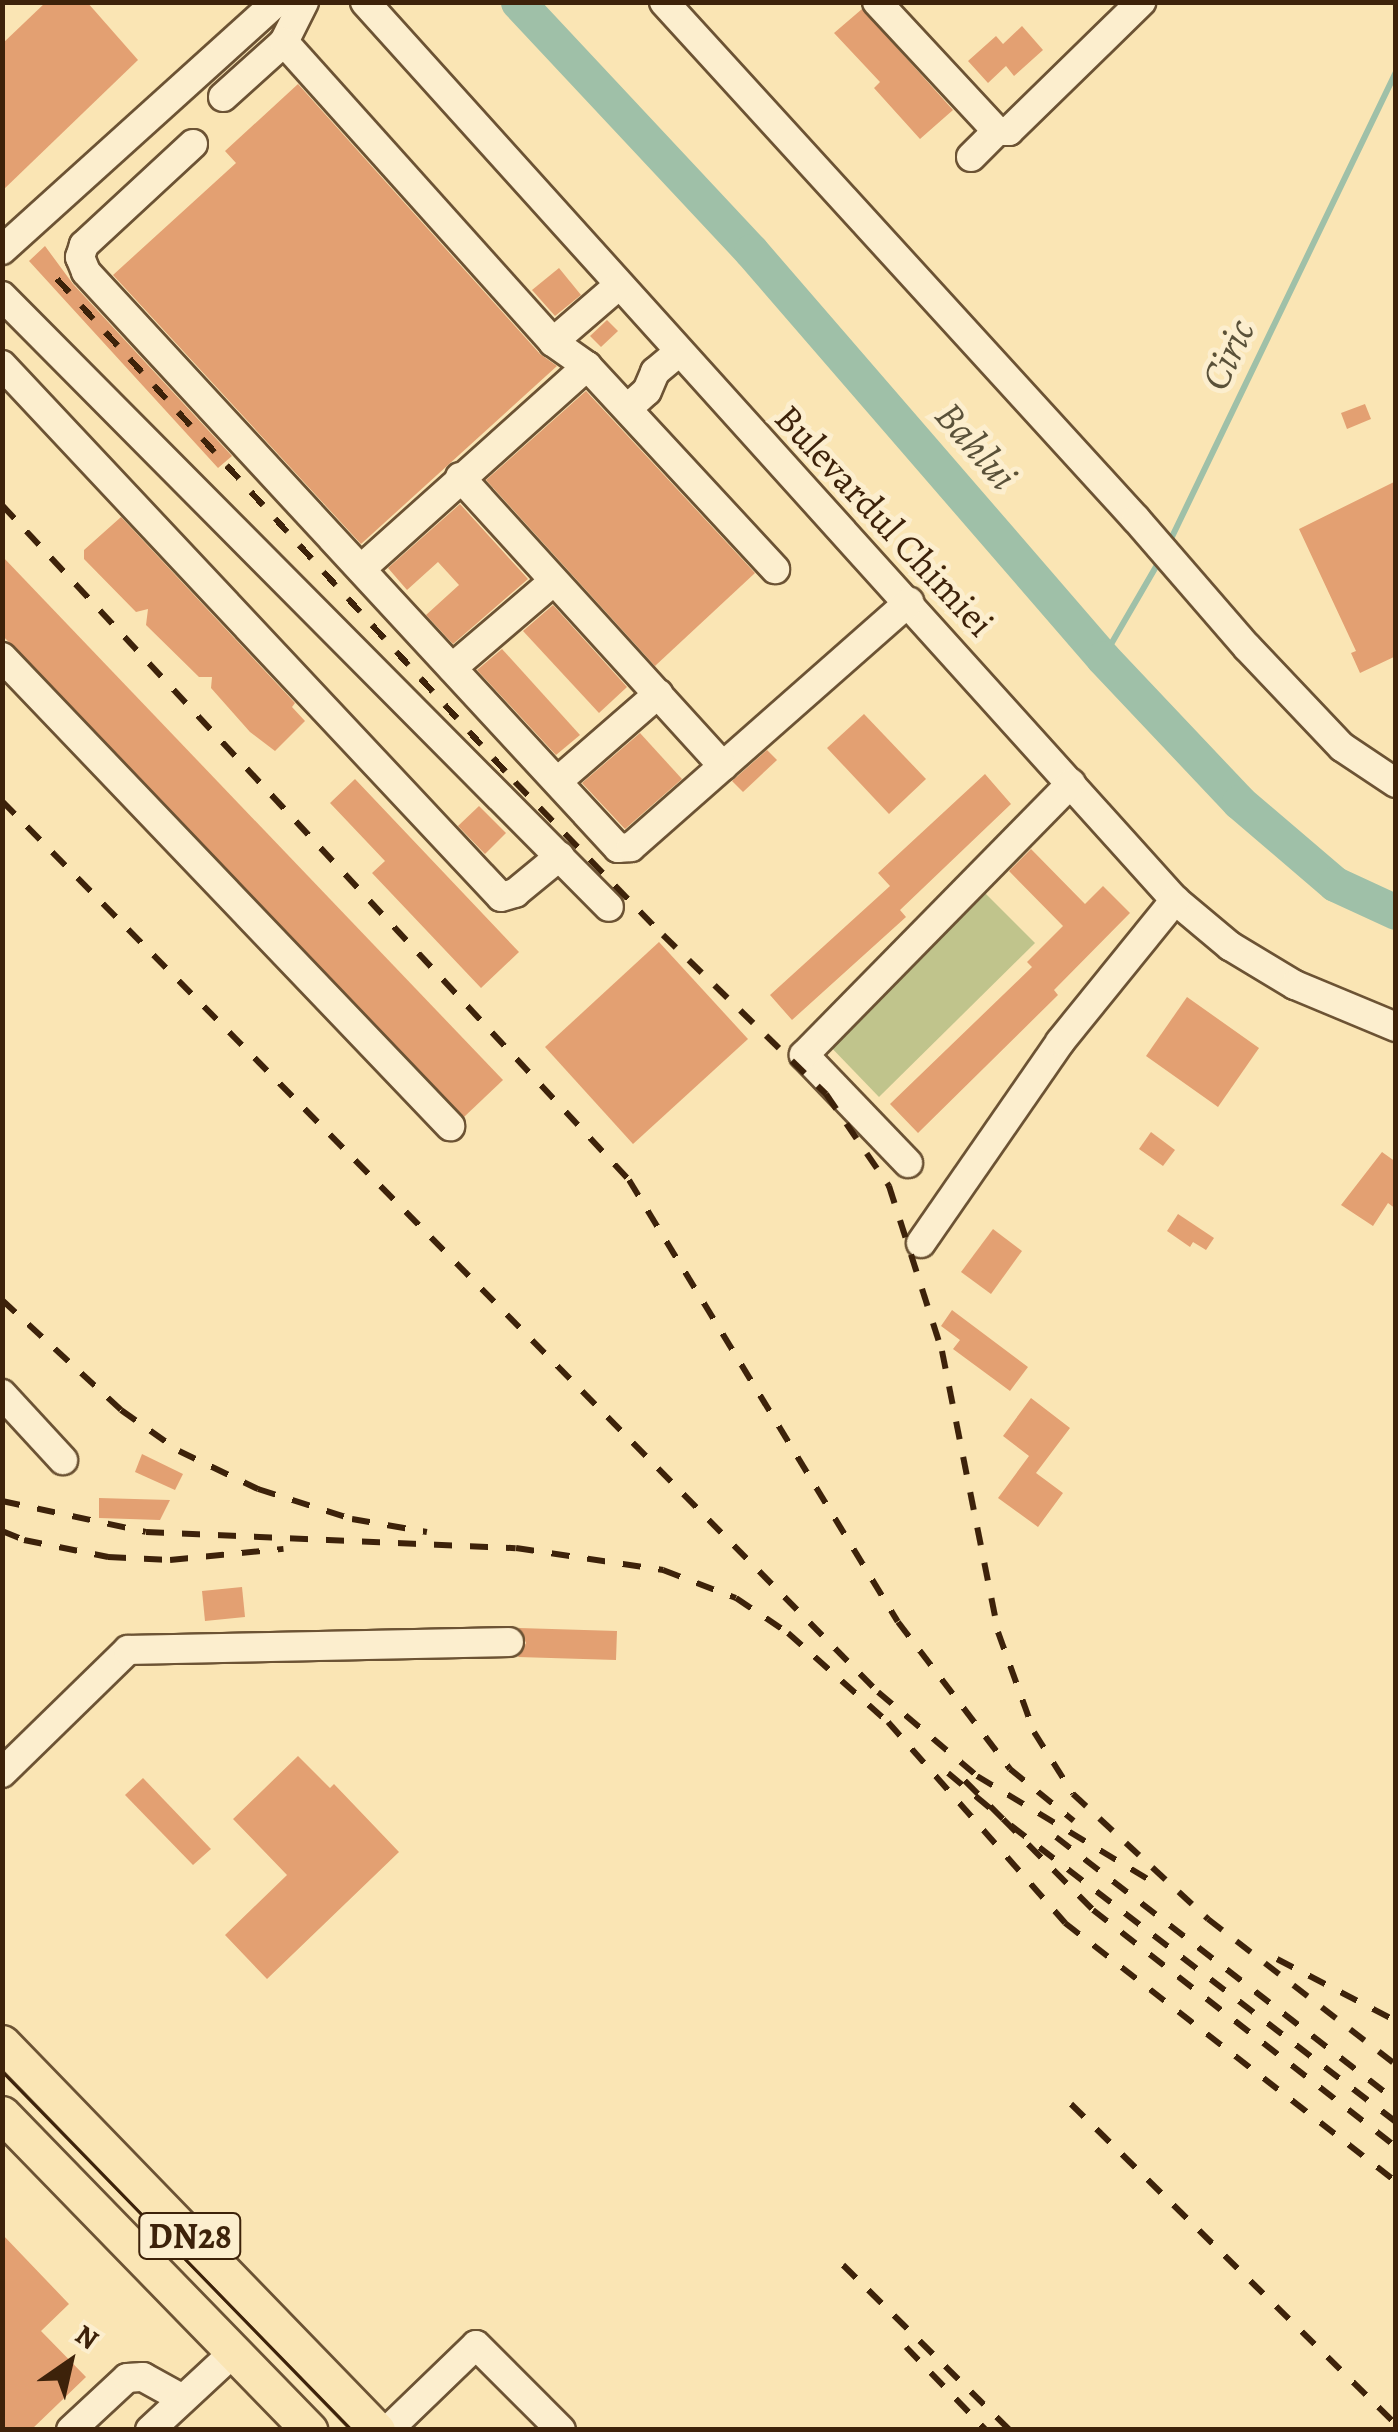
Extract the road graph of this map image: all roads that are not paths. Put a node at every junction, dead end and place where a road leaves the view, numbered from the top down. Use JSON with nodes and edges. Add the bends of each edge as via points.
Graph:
{"nodes":[{"id":1,"x":276,"y":2,"type":"edge"},
{"id":2,"x":304,"y":2,"type":"edge"},
{"id":3,"x":366,"y":2,"type":"edge"},
{"id":4,"x":664,"y":2,"type":"edge"},
{"id":5,"x":877,"y":2,"type":"edge"},
{"id":6,"x":1141,"y":2,"type":"edge"},
{"id":7,"x":284,"y":42,"type":"junction"},
{"id":8,"x":223,"y":97,"type":"dead end"},
{"id":9,"x":998,"y":132,"type":"junction"},
{"id":10,"x":192,"y":144,"type":"dead end"},
{"id":11,"x":971,"y":157,"type":"dead end"},
{"id":12,"x":2,"y":250,"type":"edge"},
{"id":13,"x":618,"y":285,"type":"junction"},
{"id":14,"x":2,"y":296,"type":"edge"},
{"id":15,"x":553,"y":342,"type":"junction"},
{"id":16,"x":678,"y":353,"type":"junction"},
{"id":17,"x":2,"y":365,"type":"edge"},
{"id":18,"x":587,"y":366,"type":"junction"},
{"id":19,"x":628,"y":408,"type":"junction"},
{"id":20,"x":460,"y":477,"type":"junction"},
{"id":21,"x":775,"y":568,"type":"dead end"},
{"id":22,"x":361,"y":569,"type":"junction"},
{"id":23,"x":554,"y":580,"type":"junction"},
{"id":24,"x":908,"y":602,"type":"junction"},
{"id":25,"x":2,"y":656,"type":"edge"},
{"id":26,"x":452,"y":668,"type":"junction"},
{"id":27,"x":658,"y":694,"type":"junction"},
{"id":28,"x":723,"y":766,"type":"junction"},
{"id":29,"x":558,"y":781,"type":"junction"},
{"id":30,"x":1071,"y":783,"type":"junction"},
{"id":31,"x":1396,"y":783,"type":"edge"},
{"id":32,"x":560,"y":856,"type":"junction"},
{"id":33,"x":1175,"y":900,"type":"junction"},
{"id":34,"x":609,"y":907,"type":"dead end"},
{"id":35,"x":1396,"y":1027,"type":"edge"},
{"id":36,"x":450,"y":1126,"type":"dead end"},
{"id":37,"x":908,"y":1163,"type":"dead end"},
{"id":38,"x":921,"y":1243,"type":"dead end"},
{"id":39,"x":2,"y":1394,"type":"edge"},
{"id":40,"x":63,"y":1460,"type":"dead end"},
{"id":41,"x":509,"y":1642,"type":"dead end"},
{"id":42,"x":2,"y":1773,"type":"edge"},
{"id":43,"x":2,"y":2043,"type":"edge"},
{"id":44,"x":2,"y":2114,"type":"edge"},
{"id":45,"x":234,"y":2352,"type":"junction"},
{"id":46,"x":181,"y":2398,"type":"junction"},
{"id":47,"x":70,"y":2430,"type":"edge"},
{"id":48,"x":150,"y":2430,"type":"edge"},
{"id":49,"x":309,"y":2430,"type":"edge"},
{"id":50,"x":377,"y":2430,"type":"edge"},
{"id":51,"x":388,"y":2430,"type":"edge"},
{"id":52,"x":560,"y":2430,"type":"edge"}],
"edges":[{"from":1,"to":12,"type":"street"},
{"from":2,"to":7,"type":"street"},
{"from":3,"to":13,"type":"street","name":"Bulevardul Chimiei"},
{"from":4,"to":31,"type":"street","via":[[1342,747]]},
{"from":5,"to":9,"type":"street"},
{"from":6,"to":9,"type":"street","via":[[1009,130]]},
{"from":7,"to":8,"type":"street"},
{"from":7,"to":15,"type":"street"},
{"from":9,"to":11,"type":"street"},
{"from":10,"to":22,"type":"street","via":[[84,245],[80,257],[86,272]]},
{"from":13,"to":15,"type":"street"},
{"from":13,"to":16,"type":"street","name":"Bulevardul Chimiei"},
{"from":14,"to":32,"type":"street"},
{"from":15,"to":18,"type":"street"},
{"from":16,"to":19,"type":"street"},
{"from":16,"to":24,"type":"street","name":"Bulevardul Chimiei"},
{"from":17,"to":32,"type":"street","via":[[501,897]]},
{"from":18,"to":19,"type":"street"},
{"from":18,"to":20,"type":"street"},
{"from":19,"to":21,"type":"street"},
{"from":20,"to":22,"type":"street"},
{"from":20,"to":23,"type":"street"},
{"from":22,"to":26,"type":"street"},
{"from":23,"to":26,"type":"street"},
{"from":23,"to":27,"type":"street"},
{"from":24,"to":28,"type":"street"},
{"from":24,"to":30,"type":"street","name":"Bulevardul Chimiei"},
{"from":25,"to":36,"type":"street"},
{"from":26,"to":29,"type":"street"},
{"from":27,"to":28,"type":"street"},
{"from":27,"to":29,"type":"street"},
{"from":28,"to":29,"type":"street","via":[[621,850]]},
{"from":30,"to":33,"type":"street","name":"Bulevardul Chimiei"},
{"from":30,"to":37,"type":"street","via":[[804,1055]]},
{"from":32,"to":34,"type":"street"},
{"from":33,"to":35,"type":"street","name":"Bulevardul Chimiei","via":[[1230,946],[1295,985]]},
{"from":33,"to":38,"type":"street","via":[[1060,1042]]},
{"from":39,"to":40,"type":"street"},
{"from":41,"to":42,"type":"street","via":[[128,1650]]},
{"from":43,"to":50,"type":"main road","number":"DN28"},
{"from":44,"to":45,"type":"main road","number":"DN28"},
{"from":45,"to":46,"type":"street"},
{"from":45,"to":49,"type":"main road","number":"DN28"},
{"from":46,"to":47,"type":"street","via":[[144,2378],[126,2378]]},
{"from":46,"to":48,"type":"street"},
{"from":51,"to":52,"type":"street","via":[[476,2344]]}]}
